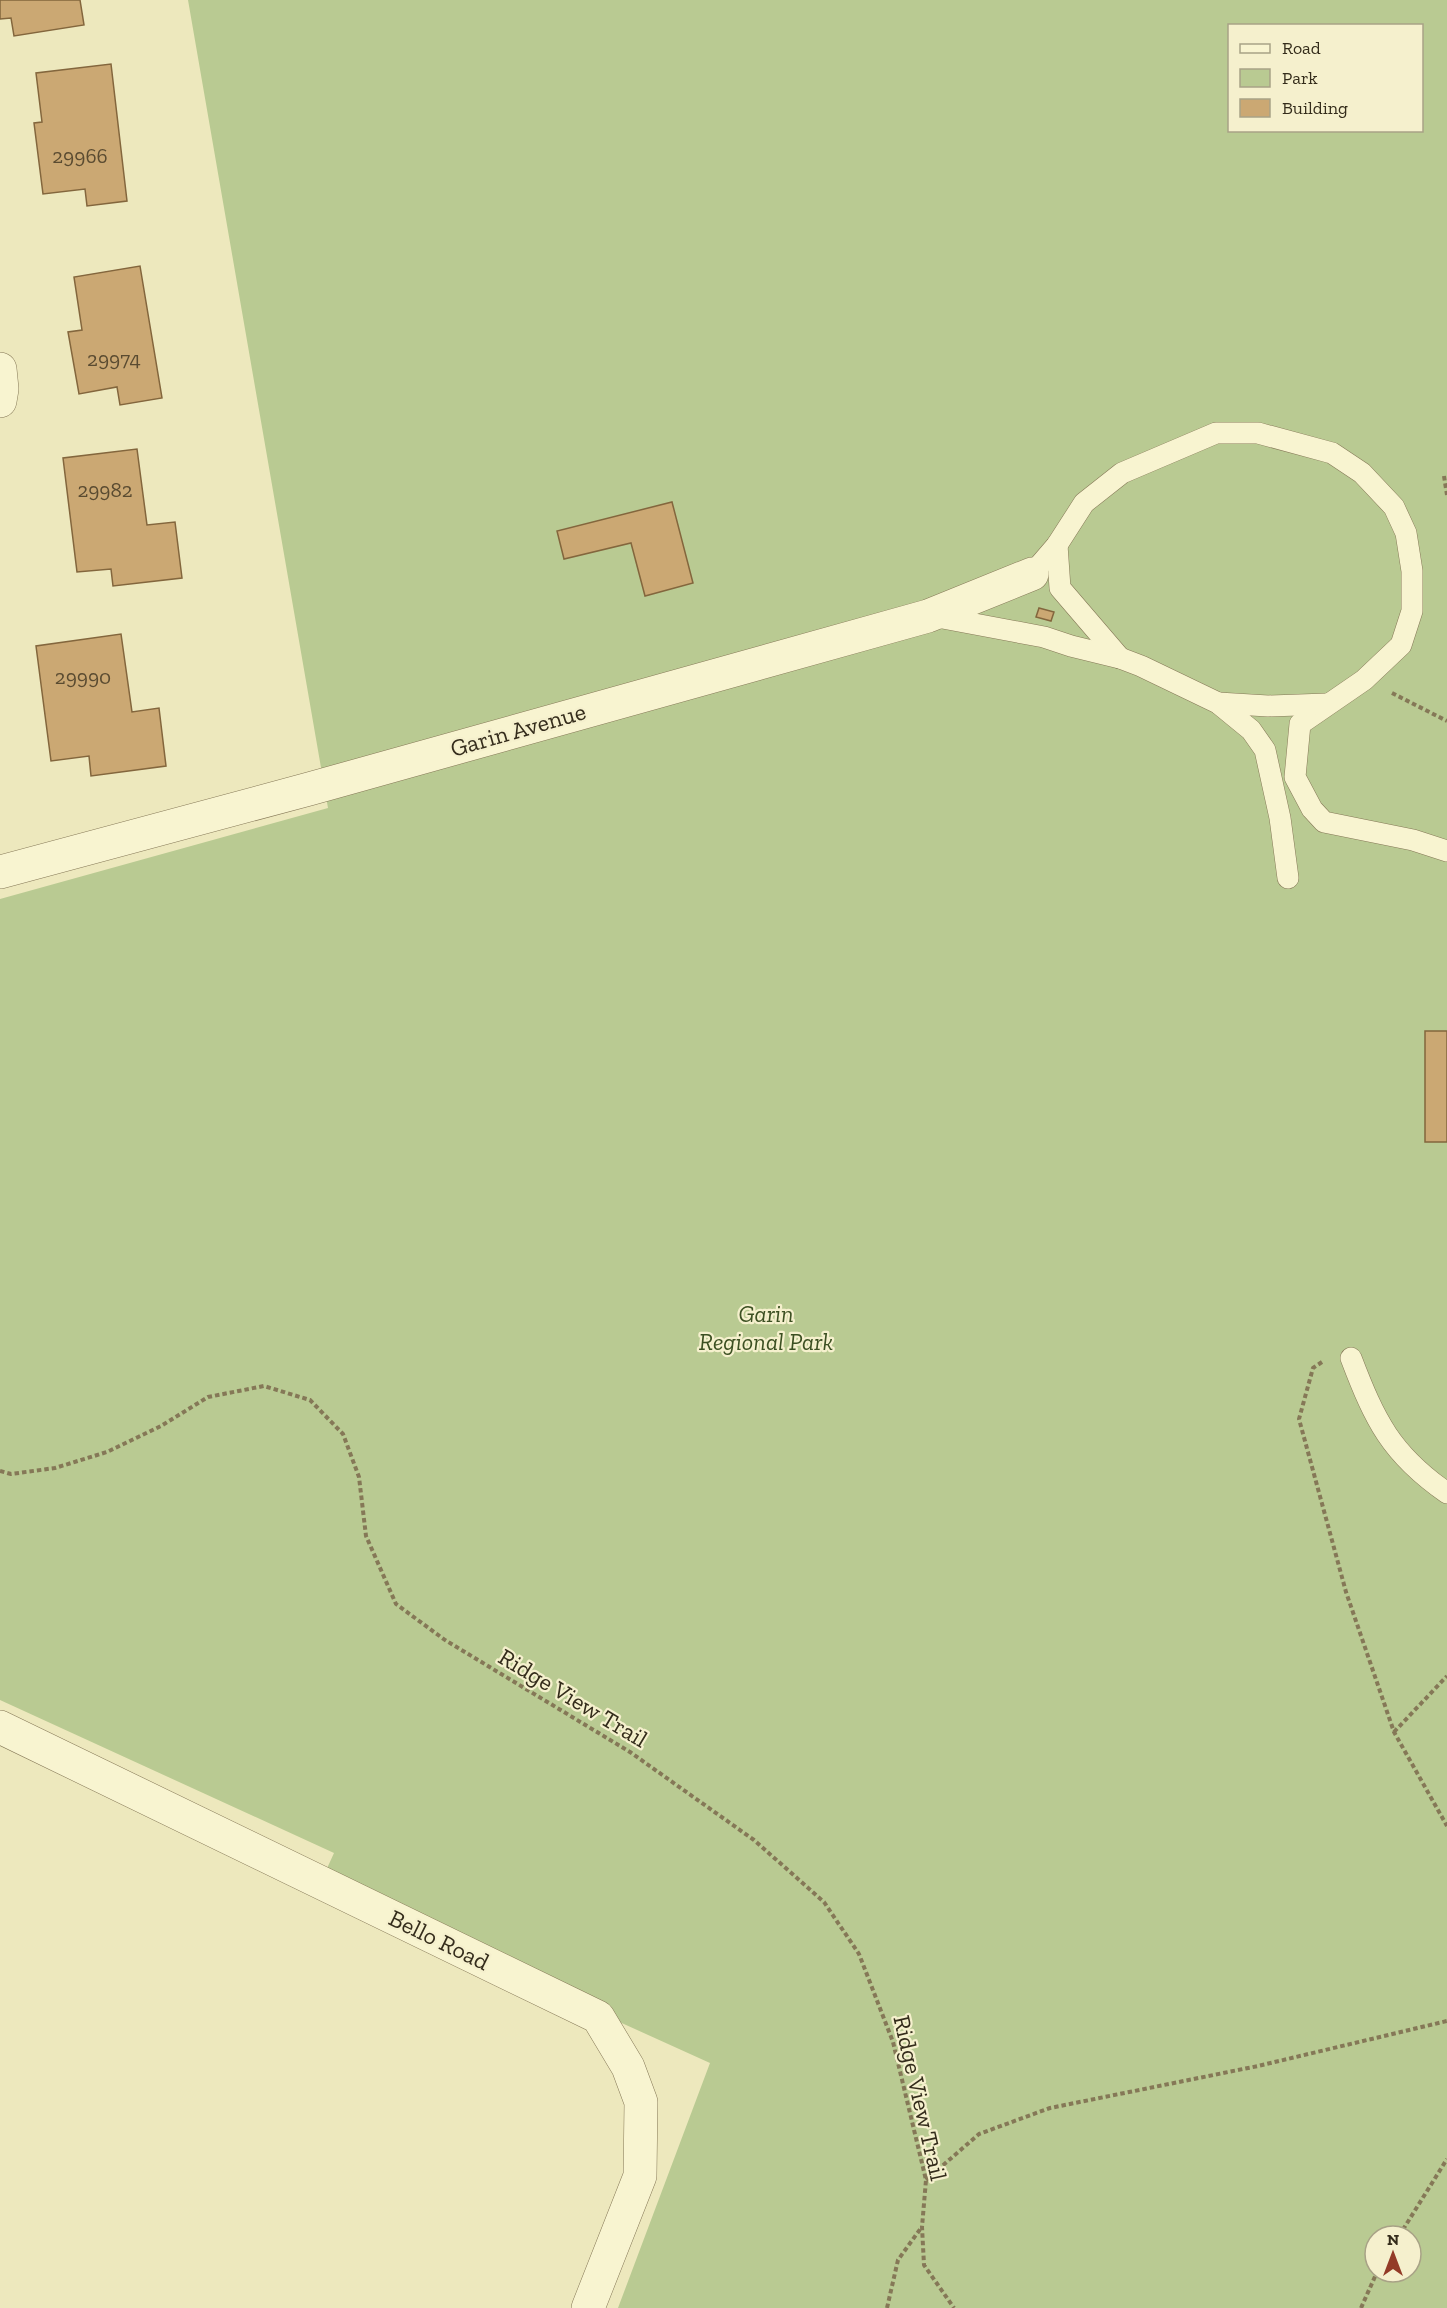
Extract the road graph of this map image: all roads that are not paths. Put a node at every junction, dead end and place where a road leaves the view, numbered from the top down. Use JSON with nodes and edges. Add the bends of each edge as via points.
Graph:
{"nodes":[{"id":1,"x":0,"y":369,"type":"edge"},
{"id":2,"x":0,"y":401,"type":"edge"},
{"id":3,"x":1057,"y":545,"type":"junction"},
{"id":4,"x":1032,"y":574,"type":"joint"},
{"id":5,"x":928,"y":616,"type":"junction"},
{"id":6,"x":1120,"y":657,"type":"junction"},
{"id":7,"x":1218,"y":703,"type":"junction"},
{"id":8,"x":1328,"y":704,"type":"junction"},
{"id":9,"x":1447,"y":851,"type":"edge"},
{"id":10,"x":0,"y":872,"type":"edge"},
{"id":11,"x":1288,"y":878,"type":"dead end"},
{"id":12,"x":1341,"y":1358,"type":"road end"},
{"id":13,"x":1447,"y":1493,"type":"edge"},
{"id":14,"x":0,"y":1727,"type":"edge"},
{"id":15,"x":588,"y":2308,"type":"edge"}],
"edges":[{"from":1,"to":2,"type":"street"},
{"from":3,"to":4,"type":"lane"},
{"from":3,"to":6,"type":"lane","via":[[1060,588]]},
{"from":3,"to":8,"type":"lane","via":[[1084,503],[1122,473],[1216,433],[1258,433],[1332,453],[1362,473],[1394,507],[1406,533],[1412,571],[1412,611],[1401,645],[1364,680]]},
{"from":4,"to":5,"type":"street","name":"Garin Avenue"},
{"from":5,"to":6,"type":"lane","via":[[1044,636]]},
{"from":5,"to":10,"type":"street","name":"Garin Avenue"},
{"from":6,"to":7,"type":"lane"},
{"from":7,"to":8,"type":"lane"},
{"from":7,"to":11,"type":"lane","via":[[1251,730],[1265,750]]},
{"from":8,"to":9,"type":"lane","via":[[1300,724],[1295,777],[1312,809],[1324,822]]},
{"from":12,"to":13,"type":"lane","via":[[1374,1416],[1408,1463]]},
{"from":14,"to":15,"type":"street","name":"Bello Road","via":[[598,2017],[628,2067],[641,2102],[640,2176]]}]}
